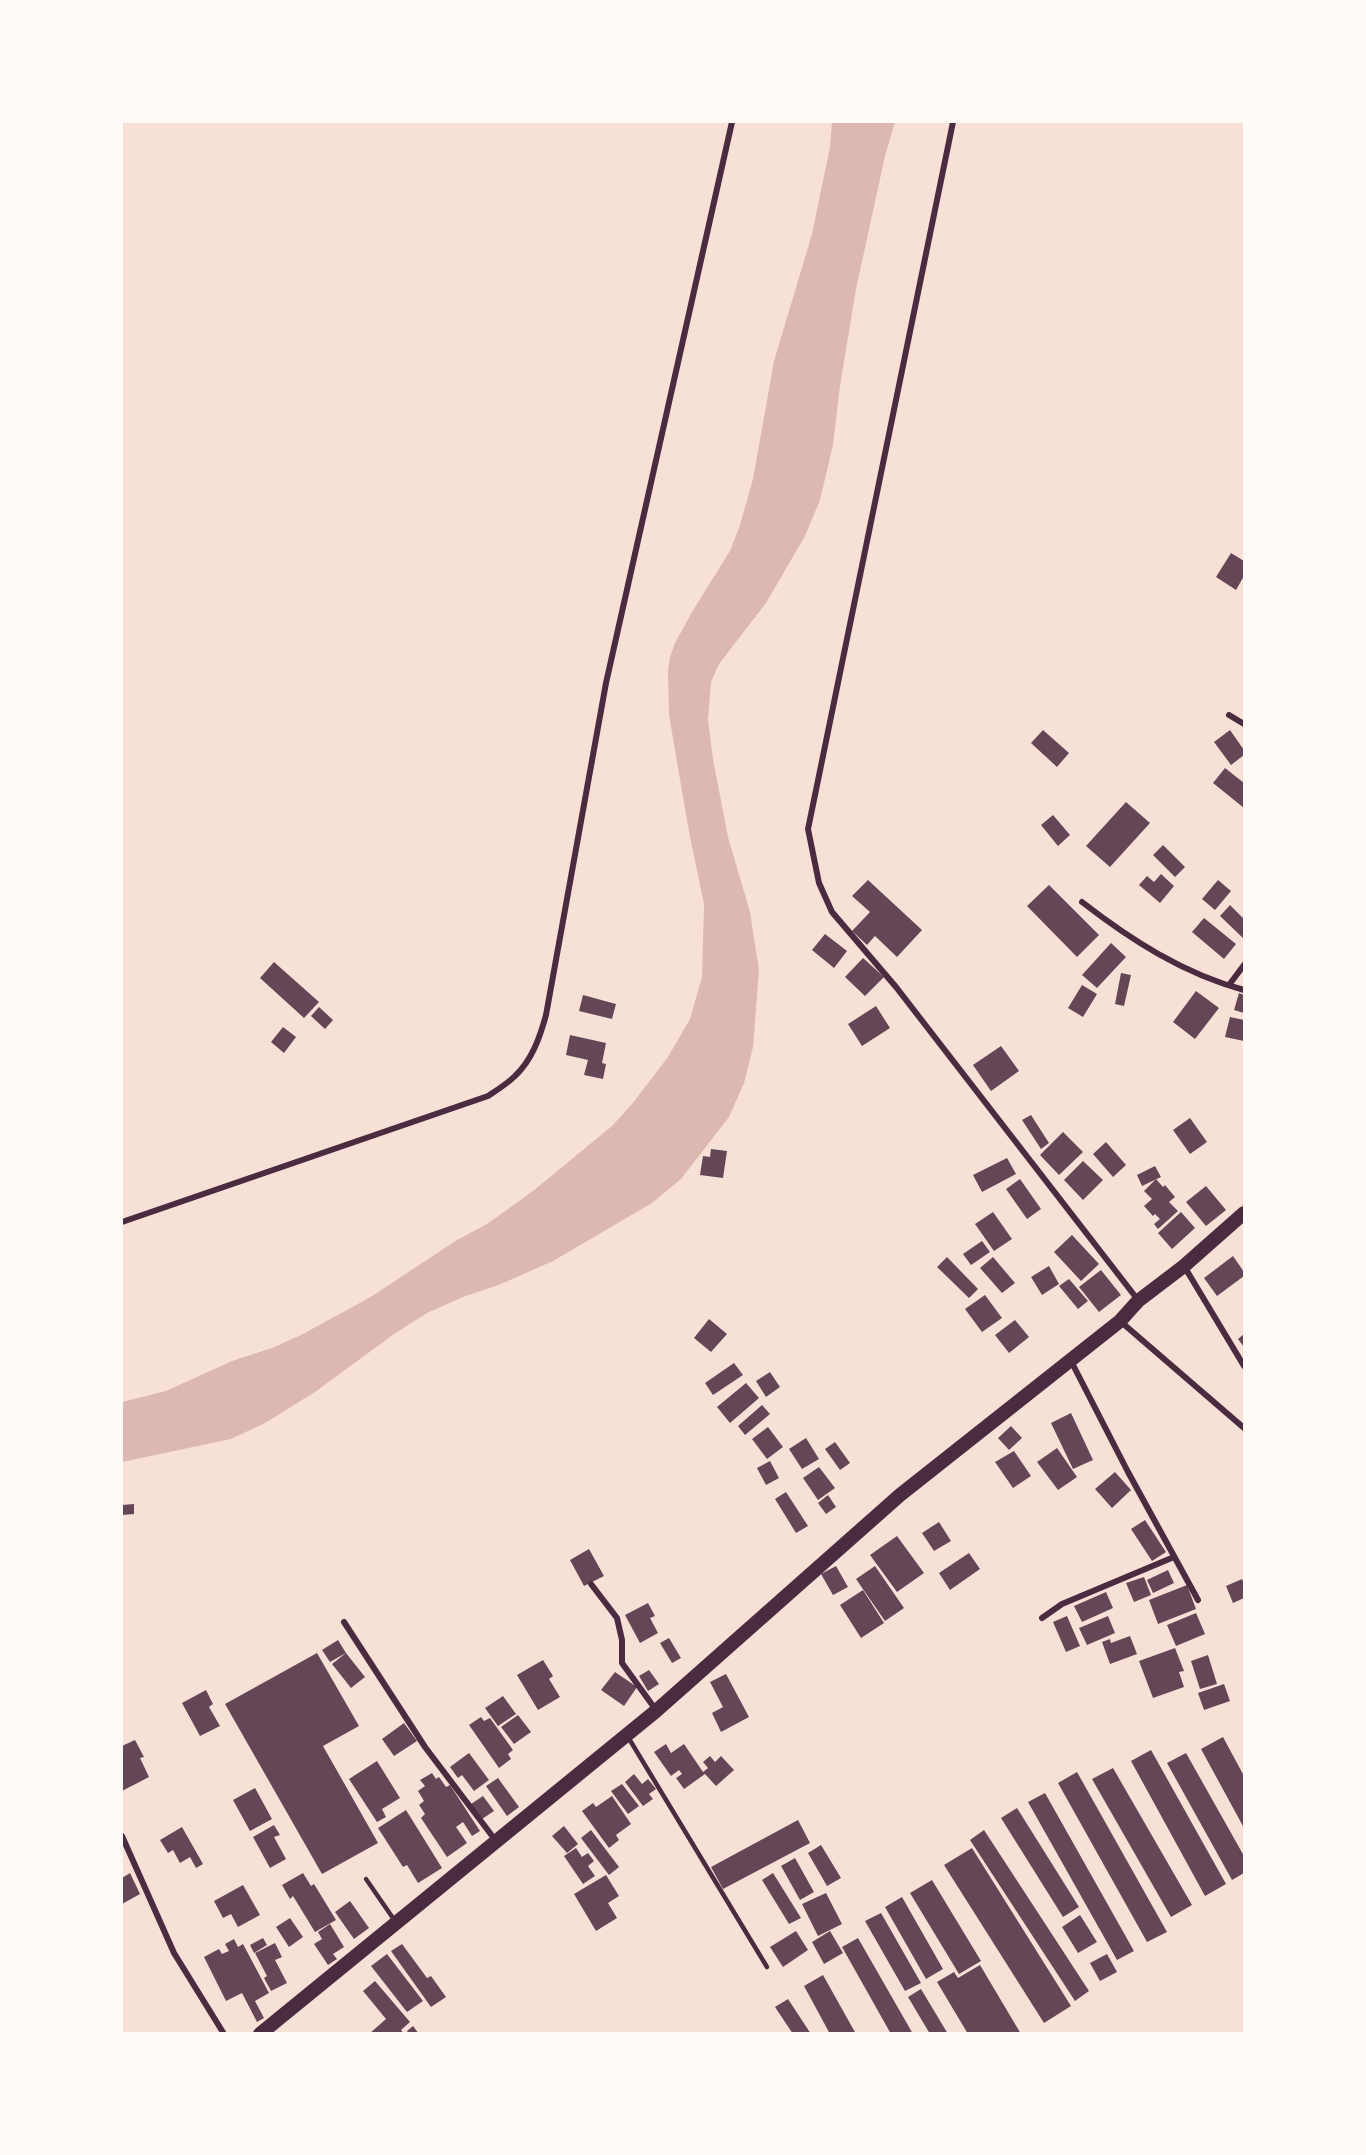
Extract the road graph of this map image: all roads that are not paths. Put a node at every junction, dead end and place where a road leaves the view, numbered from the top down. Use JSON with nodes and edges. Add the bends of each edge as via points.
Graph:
{"nodes":[{"id":1,"x":732,"y":122,"type":"edge"},
{"id":2,"x":953,"y":122,"type":"edge"},
{"id":3,"x":1229,"y":716,"type":"dead end"},
{"id":4,"x":1245,"y":724,"type":"edge"},
{"id":5,"x":1082,"y":902,"type":"dead end"},
{"id":6,"x":1245,"y":965,"type":"edge"},
{"id":7,"x":1229,"y":985,"type":"junction"},
{"id":8,"x":1245,"y":990,"type":"edge"},
{"id":9,"x":1245,"y":1213,"type":"edge"},
{"id":10,"x":122,"y":1222,"type":"edge"},
{"id":11,"x":1184,"y":1266,"type":"junction"},
{"id":12,"x":1138,"y":1301,"type":"junction"},
{"id":13,"x":1120,"y":1322,"type":"junction"},
{"id":14,"x":1071,"y":1360,"type":"junction"},
{"id":15,"x":1245,"y":1366,"type":"edge"},
{"id":16,"x":1245,"y":1428,"type":"edge"},
{"id":17,"x":1174,"y":1557,"type":"junction"},
{"id":18,"x":591,"y":1584,"type":"dead end"},
{"id":19,"x":1198,"y":1600,"type":"dead end"},
{"id":20,"x":1042,"y":1618,"type":"dead end"},
{"id":21,"x":344,"y":1622,"type":"dead end"},
{"id":22,"x":656,"y":1711,"type":"junction"},
{"id":23,"x":626,"y":1735,"type":"junction"},
{"id":24,"x":122,"y":1836,"type":"edge"},
{"id":25,"x":497,"y":1842,"type":"junction"},
{"id":26,"x":366,"y":1879,"type":"dead end"},
{"id":27,"x":396,"y":1923,"type":"junction"},
{"id":28,"x":767,"y":1967,"type":"dead end"},
{"id":29,"x":224,"y":2034,"type":"edge"},
{"id":30,"x":260,"y":2034,"type":"edge"}],
"edges":[{"from":1,"to":10,"type":"street","via":[[606,683],[546,1015],[531,1055],[516,1075],[488,1096]]},
{"from":2,"to":12,"type":"street","via":[[808,829],[819,883],[832,912],[896,987]]},
{"from":3,"to":4,"type":"street"},
{"from":5,"to":7,"type":"street","via":[[1140,944]]},
{"from":6,"to":7,"type":"street"},
{"from":7,"to":8,"type":"street"},
{"from":9,"to":11,"type":"main road"},
{"from":11,"to":12,"type":"main road"},
{"from":11,"to":15,"type":"street"},
{"from":12,"to":13,"type":"main road"},
{"from":13,"to":14,"type":"main road"},
{"from":13,"to":16,"type":"street"},
{"from":14,"to":17,"type":"street"},
{"from":14,"to":22,"type":"main road","via":[[900,1495]]},
{"from":17,"to":19,"type":"street"},
{"from":17,"to":20,"type":"street","via":[[1062,1604]]},
{"from":18,"to":22,"type":"street","via":[[618,1618],[622,1663]]},
{"from":21,"to":25,"type":"street","via":[[425,1747]]},
{"from":22,"to":23,"type":"main road"},
{"from":23,"to":25,"type":"main road"},
{"from":23,"to":28,"type":"lane"},
{"from":24,"to":29,"type":"street","via":[[174,1953]]},
{"from":25,"to":27,"type":"main road"},
{"from":26,"to":27,"type":"lane"},
{"from":27,"to":30,"type":"main road"}]}
